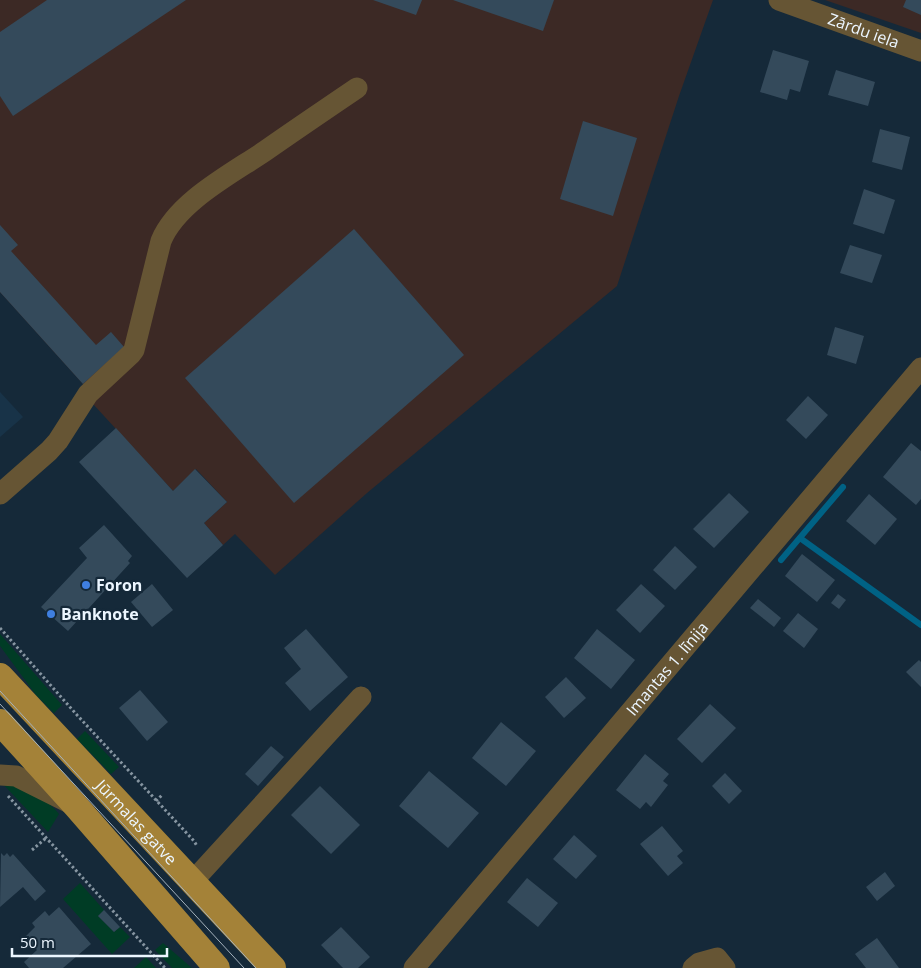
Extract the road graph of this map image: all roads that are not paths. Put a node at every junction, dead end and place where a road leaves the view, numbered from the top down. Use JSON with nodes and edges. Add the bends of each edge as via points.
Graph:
{"nodes":[{"id":1,"x":779,"y":0,"type":"edge"},
{"id":2,"x":921,"y":51,"type":"edge"},
{"id":3,"x":357,"y":88,"type":"dead end"},
{"id":4,"x":921,"y":368,"type":"edge"},
{"id":5,"x":0,"y":494,"type":"edge"},
{"id":6,"x":0,"y":676,"type":"edge"},
{"id":7,"x":361,"y":697,"type":"dead end"},
{"id":8,"x":0,"y":722,"type":"edge"},
{"id":9,"x":2,"y":784,"type":"edge"},
{"id":10,"x":76,"y":806,"type":"junction"},
{"id":11,"x":200,"y":873,"type":"junction"},
{"id":12,"x":217,"y":968,"type":"edge"},
{"id":13,"x":273,"y":968,"type":"edge"},
{"id":14,"x":414,"y":968,"type":"edge"},
{"id":15,"x":693,"y":968,"type":"edge"},
{"id":16,"x":725,"y":968,"type":"edge"}],
"edges":[{"from":1,"to":2,"type":"street","name":"Zārdu iela"},
{"from":3,"to":5,"type":"street","via":[[201,195],[172,221],[161,241],[134,350],[88,394],[49,451]]},
{"from":4,"to":14,"type":"street","name":"Imantas 1. līnija"},
{"from":6,"to":11,"type":"main road","name":"Jūrmalas gatve"},
{"from":7,"to":11,"type":"street"},
{"from":8,"to":10,"type":"main road"},
{"from":9,"to":10,"type":"street","via":[[16,776]]},
{"from":10,"to":12,"type":"main road"},
{"from":11,"to":13,"type":"main road","name":"Jūrmalas gatve"},
{"from":15,"to":16,"type":"street","via":[[717,958]]}]}
